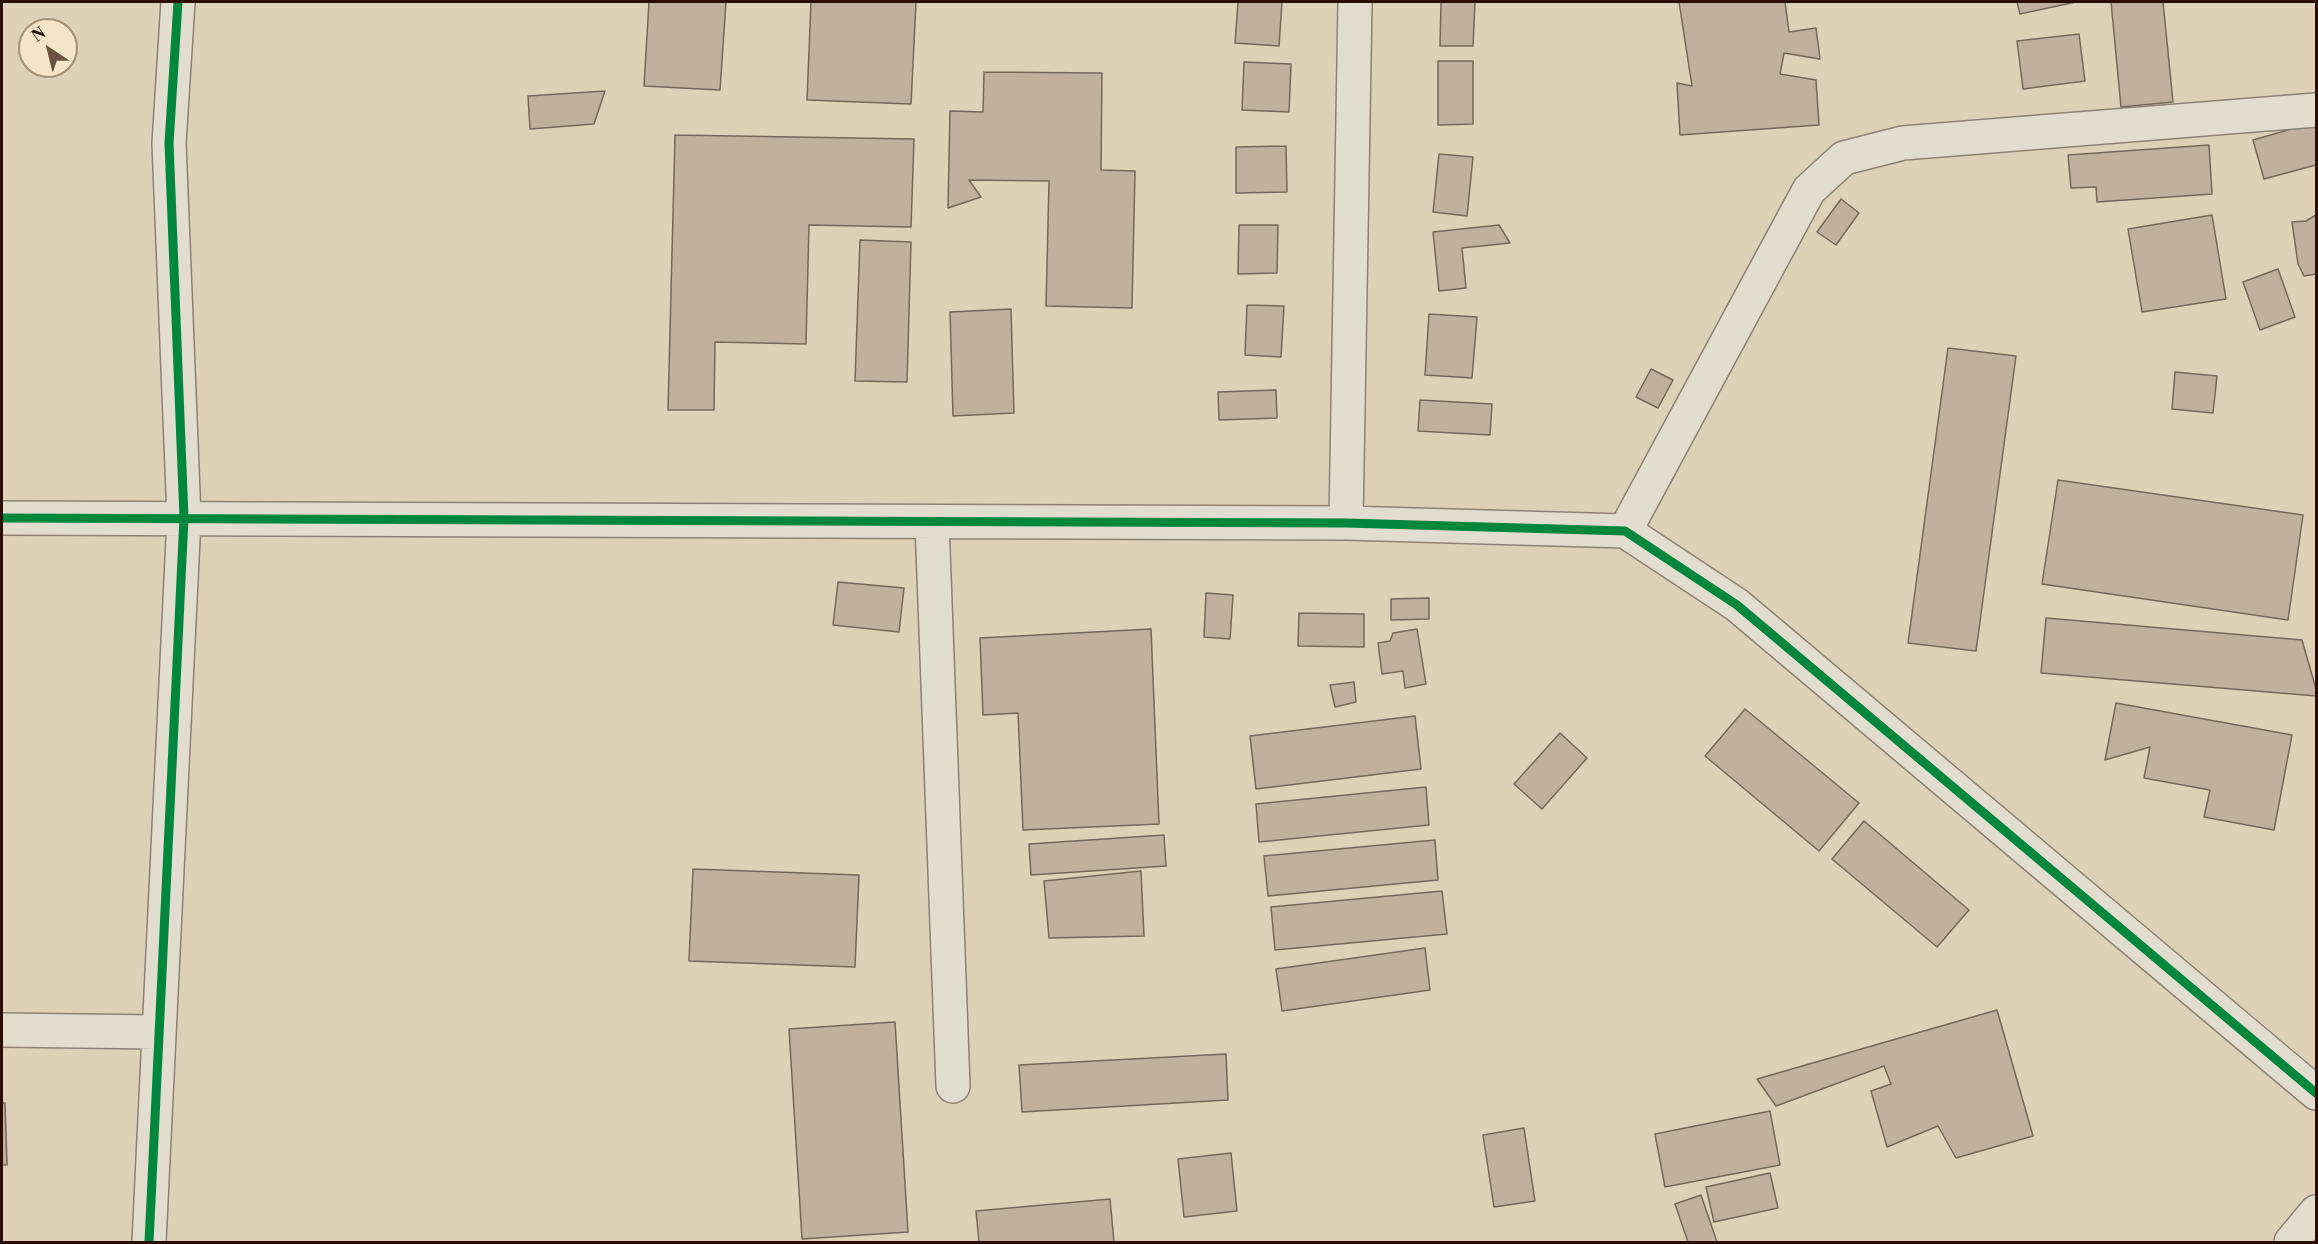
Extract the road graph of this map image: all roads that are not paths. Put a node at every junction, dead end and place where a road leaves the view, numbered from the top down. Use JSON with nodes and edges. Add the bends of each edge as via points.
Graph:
{"nodes":[{"id":1,"x":178,"y":2,"type":"edge"},
{"id":2,"x":1355,"y":2,"type":"edge"},
{"id":3,"x":2316,"y":110,"type":"edge"},
{"id":4,"x":2,"y":518,"type":"edge"},
{"id":5,"x":184,"y":518,"type":"junction"},
{"id":6,"x":932,"y":522,"type":"junction"},
{"id":7,"x":1346,"y":523,"type":"junction"},
{"id":8,"x":1625,"y":531,"type":"junction"},
{"id":9,"x":2,"y":1030,"type":"edge"},
{"id":10,"x":159,"y":1032,"type":"junction"},
{"id":11,"x":953,"y":1086,"type":"dead end"},
{"id":12,"x":2316,"y":1093,"type":"edge"},
{"id":13,"x":2316,"y":1212,"type":"edge"},
{"id":14,"x":148,"y":1242,"type":"edge"},
{"id":15,"x":2291,"y":1242,"type":"edge"}],
"edges":[{"from":1,"to":5,"type":"street","via":[[169,142]]},
{"from":2,"to":7,"type":"street"},
{"from":3,"to":8,"type":"street","via":[[1903,143],[1844,158],[1809,190]]},
{"from":4,"to":5,"type":"street"},
{"from":5,"to":6,"type":"street"},
{"from":5,"to":10,"type":"street"},
{"from":6,"to":7,"type":"street"},
{"from":6,"to":11,"type":"street"},
{"from":7,"to":8,"type":"street"},
{"from":8,"to":12,"type":"street","via":[[1737,605]]},
{"from":9,"to":10,"type":"street"},
{"from":10,"to":14,"type":"street"},
{"from":13,"to":15,"type":"street"}]}
